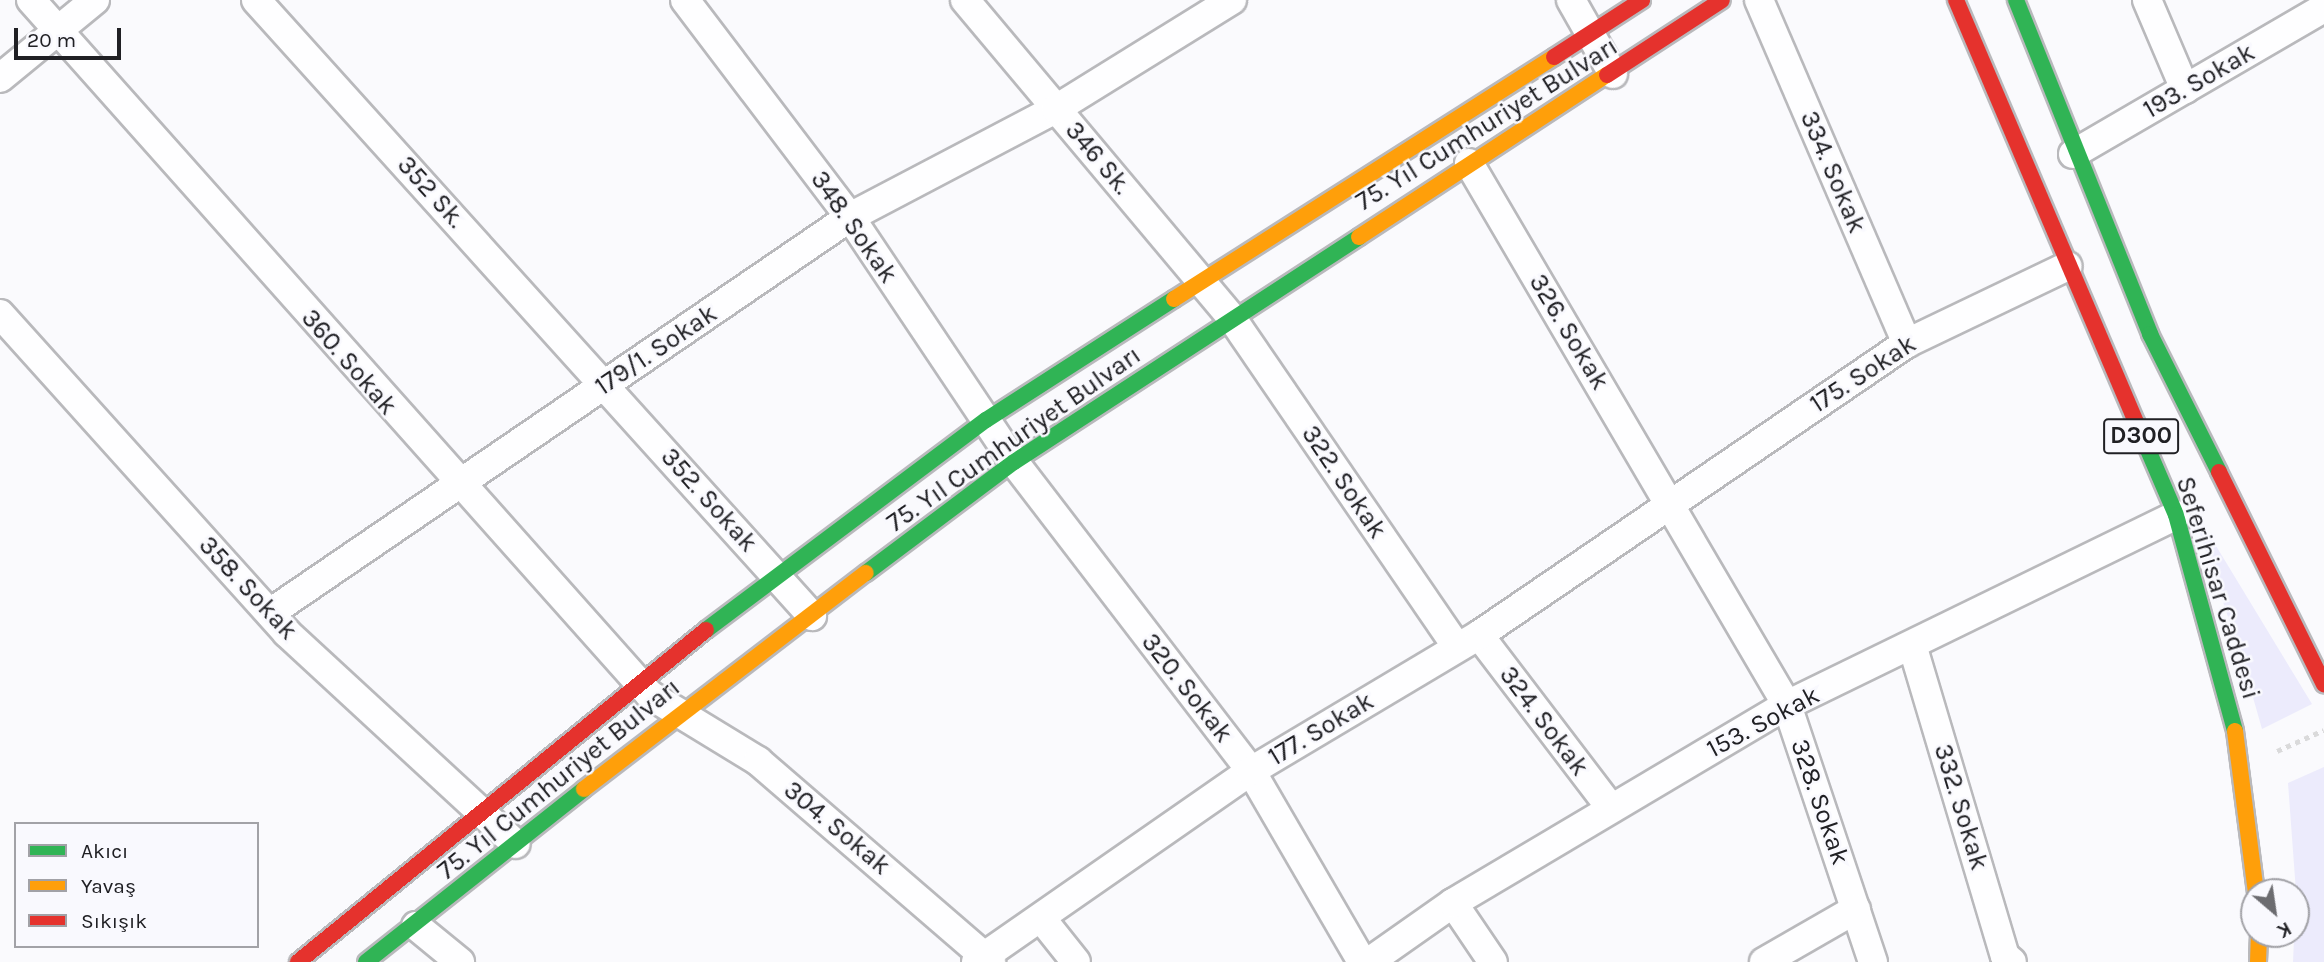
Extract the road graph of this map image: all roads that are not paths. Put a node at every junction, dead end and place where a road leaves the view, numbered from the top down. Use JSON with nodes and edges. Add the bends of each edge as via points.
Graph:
{"nodes":[{"id":1,"x":31,"y":0,"type":"edge"},
{"id":2,"x":95,"y":0,"type":"edge"},
{"id":3,"x":256,"y":0,"type":"edge"},
{"id":4,"x":685,"y":0,"type":"edge"},
{"id":5,"x":965,"y":0,"type":"edge"},
{"id":6,"x":1232,"y":0,"type":"edge"},
{"id":7,"x":1571,"y":0,"type":"edge"},
{"id":8,"x":1642,"y":0,"type":"edge"},
{"id":9,"x":1722,"y":0,"type":"edge"},
{"id":10,"x":1759,"y":0,"type":"edge"},
{"id":11,"x":1956,"y":0,"type":"edge"},
{"id":12,"x":2016,"y":0,"type":"edge"},
{"id":13,"x":2147,"y":0,"type":"edge"},
{"id":14,"x":2324,"y":8,"type":"edge"},
{"id":15,"x":56,"y":29,"type":"junction"},
{"id":16,"x":1590,"y":34,"type":"junction"},
{"id":17,"x":1614,"y":74,"type":"junction"},
{"id":18,"x":0,"y":78,"type":"edge"},
{"id":19,"x":2185,"y":89,"type":"junction"},
{"id":20,"x":1056,"y":109,"type":"junction"},
{"id":21,"x":2073,"y":154,"type":"junction"},
{"id":22,"x":1469,"y":163,"type":"junction"},
{"id":23,"x":850,"y":217,"type":"junction"},
{"id":24,"x":2068,"y":266,"type":"junction"},
{"id":25,"x":1202,"y":283,"type":"junction"},
{"id":26,"x":0,"y":314,"type":"edge"},
{"id":27,"x":1231,"y":317,"type":"junction"},
{"id":28,"x":1907,"y":343,"type":"junction"},
{"id":29,"x":606,"y":384,"type":"junction"},
{"id":30,"x":986,"y":420,"type":"junction"},
{"id":31,"x":1014,"y":462,"type":"junction"},
{"id":32,"x":458,"y":486,"type":"junction"},
{"id":33,"x":1670,"y":501,"type":"junction"},
{"id":34,"x":2176,"y":515,"type":"junction"},
{"id":35,"x":775,"y":574,"type":"junction"},
{"id":36,"x":270,"y":614,"type":"junction"},
{"id":37,"x":813,"y":616,"type":"junction"},
{"id":38,"x":1468,"y":641,"type":"junction"},
{"id":39,"x":1913,"y":648,"type":"junction"},
{"id":40,"x":2324,"y":684,"type":"edge"},
{"id":41,"x":639,"y":685,"type":"junction"},
{"id":42,"x":1787,"y":705,"type":"junction"},
{"id":43,"x":677,"y":715,"type":"junction"},
{"id":44,"x":1251,"y":771,"type":"junction"},
{"id":45,"x":1610,"y":807,"type":"junction"},
{"id":46,"x":479,"y":810,"type":"junction"},
{"id":47,"x":516,"y":844,"type":"junction"},
{"id":48,"x":2255,"y":878,"type":"edge"},
{"id":49,"x":1453,"y":903,"type":"junction"},
{"id":50,"x":1856,"y":909,"type":"junction"},
{"id":51,"x":1041,"y":918,"type":"junction"},
{"id":52,"x":416,"y":926,"type":"junction"},
{"id":53,"x":985,"y":960,"type":"edge"},
{"id":54,"x":2005,"y":960,"type":"edge"},
{"id":55,"x":298,"y":962,"type":"edge"},
{"id":56,"x":366,"y":962,"type":"edge"},
{"id":57,"x":460,"y":962,"type":"edge"},
{"id":58,"x":1076,"y":962,"type":"edge"},
{"id":59,"x":1362,"y":962,"type":"edge"},
{"id":60,"x":1369,"y":962,"type":"edge"},
{"id":61,"x":1493,"y":962,"type":"edge"},
{"id":62,"x":1764,"y":962,"type":"edge"},
{"id":63,"x":1873,"y":962,"type":"edge"}],
"edges":[{"from":1,"to":15,"type":"street","name":"360. Sokak"},
{"from":2,"to":15,"type":"street"},
{"from":3,"to":29,"type":"street","name":"352 Sk."},
{"from":4,"to":23,"type":"street","name":"348. Sokak"},
{"from":5,"to":20,"type":"street","name":"346 Sk."},
{"from":6,"to":20,"type":"street","name":"179/1. Sokak"},
{"from":7,"to":16,"type":"street"},
{"from":8,"to":16,"type":"main road","name":"75. Yıl Cumhuriyet Bulvarı"},
{"from":9,"to":17,"type":"main road","name":"75. Yıl Cumhuriyet Bulvarı"},
{"from":10,"to":28,"type":"street","name":"334. Sokak"},
{"from":11,"to":24,"type":"main road","name":"Seferihisar Caddesi","number":"D300"},
{"from":12,"to":21,"type":"main road","name":"Seferihisar Caddesi","number":"D300"},
{"from":13,"to":19,"type":"street"},
{"from":14,"to":19,"type":"street","name":"193. Sokak"},
{"from":15,"to":18,"type":"street"},
{"from":15,"to":32,"type":"street","name":"360. Sokak"},
{"from":16,"to":17,"type":"street"},
{"from":16,"to":25,"type":"main road","name":"75. Yıl Cumhuriyet Bulvarı"},
{"from":17,"to":22,"type":"main road","name":"75. Yıl Cumhuriyet Bulvarı"},
{"from":19,"to":21,"type":"street","name":"193. Sokak"},
{"from":20,"to":23,"type":"street","name":"179/1. Sokak"},
{"from":20,"to":25,"type":"street","name":"346 Sk."},
{"from":21,"to":40,"type":"main road","name":"Seferihisar Caddesi","number":"D300","via":[[2150,334]]},
{"from":22,"to":27,"type":"main road","name":"75. Yıl Cumhuriyet Bulvarı"},
{"from":22,"to":33,"type":"street","name":"326. Sokak"},
{"from":23,"to":29,"type":"street","name":"179/1. Sokak"},
{"from":23,"to":30,"type":"street","name":"348. Sokak"},
{"from":24,"to":28,"type":"street","name":"175. Sokak"},
{"from":24,"to":34,"type":"main road","name":"Seferihisar Caddesi","number":"D300"},
{"from":25,"to":27,"type":"street","name":"346 Sk."},
{"from":25,"to":30,"type":"main road","name":"75. Yıl Cumhuriyet Bulvarı"},
{"from":26,"to":36,"type":"street","name":"358. Sokak"},
{"from":27,"to":31,"type":"main road","name":"75. Yıl Cumhuriyet Bulvarı"},
{"from":27,"to":38,"type":"street","name":"322. Sokak"},
{"from":28,"to":33,"type":"street","name":"175. Sokak"},
{"from":29,"to":32,"type":"street","name":"179/1. Sokak"},
{"from":29,"to":35,"type":"street","name":"352. Sokak"},
{"from":30,"to":31,"type":"street","name":"348. Sokak"},
{"from":30,"to":35,"type":"main road","name":"75. Yıl Cumhuriyet Bulvarı"},
{"from":31,"to":37,"type":"main road","name":"75. Yıl Cumhuriyet Bulvarı"},
{"from":31,"to":44,"type":"street","name":"320. Sokak"},
{"from":32,"to":36,"type":"street","name":"179/1. Sokak"},
{"from":32,"to":41,"type":"street","name":"360. Sokak"},
{"from":33,"to":38,"type":"street","name":"177. Sokak"},
{"from":33,"to":42,"type":"street","name":"328. Sokak"},
{"from":34,"to":39,"type":"street","name":"153. Sokak"},
{"from":34,"to":48,"type":"main road","name":"Seferihisar Caddesi","number":"D300","via":[[2244,765]]},
{"from":35,"to":37,"type":"street","name":"352. Sokak"},
{"from":35,"to":41,"type":"main road","name":"75. Yıl Cumhuriyet Bulvarı"},
{"from":36,"to":46,"type":"street","name":"358. Sokak"},
{"from":37,"to":43,"type":"main road","name":"75. Yıl Cumhuriyet Bulvarı"},
{"from":38,"to":44,"type":"street","name":"177. Sokak"},
{"from":38,"to":45,"type":"street","name":"324. Sokak"},
{"from":39,"to":42,"type":"street","name":"153. Sokak"},
{"from":39,"to":54,"type":"street","name":"332. Sokak"},
{"from":41,"to":43,"type":"street","name":"360. Sokak"},
{"from":41,"to":46,"type":"main road","name":"75. Yıl Cumhuriyet Bulvarı"},
{"from":42,"to":45,"type":"street","name":"153. Sokak"},
{"from":42,"to":50,"type":"street","name":"328. Sokak"},
{"from":43,"to":47,"type":"main road","name":"75. Yıl Cumhuriyet Bulvarı"},
{"from":43,"to":53,"type":"street","name":"304. Sokak","via":[[758,761]]},
{"from":44,"to":51,"type":"street","name":"177. Sokak"},
{"from":44,"to":59,"type":"street","name":"320. Sokak"},
{"from":45,"to":49,"type":"street","name":"153. Sokak"},
{"from":46,"to":47,"type":"street","name":"358. Sokak"},
{"from":46,"to":55,"type":"main road","name":"75. Yıl Cumhuriyet Bulvarı"},
{"from":47,"to":52,"type":"main road","name":"75. Yıl Cumhuriyet Bulvarı"},
{"from":49,"to":60,"type":"street","name":"153. Sokak"},
{"from":49,"to":61,"type":"street"},
{"from":50,"to":62,"type":"street"},
{"from":50,"to":63,"type":"street","name":"328. Sokak"},
{"from":51,"to":53,"type":"street","name":"177. Sokak"},
{"from":51,"to":58,"type":"street"},
{"from":52,"to":56,"type":"main road","name":"75. Yıl Cumhuriyet Bulvarı"},
{"from":52,"to":57,"type":"street"}]}
